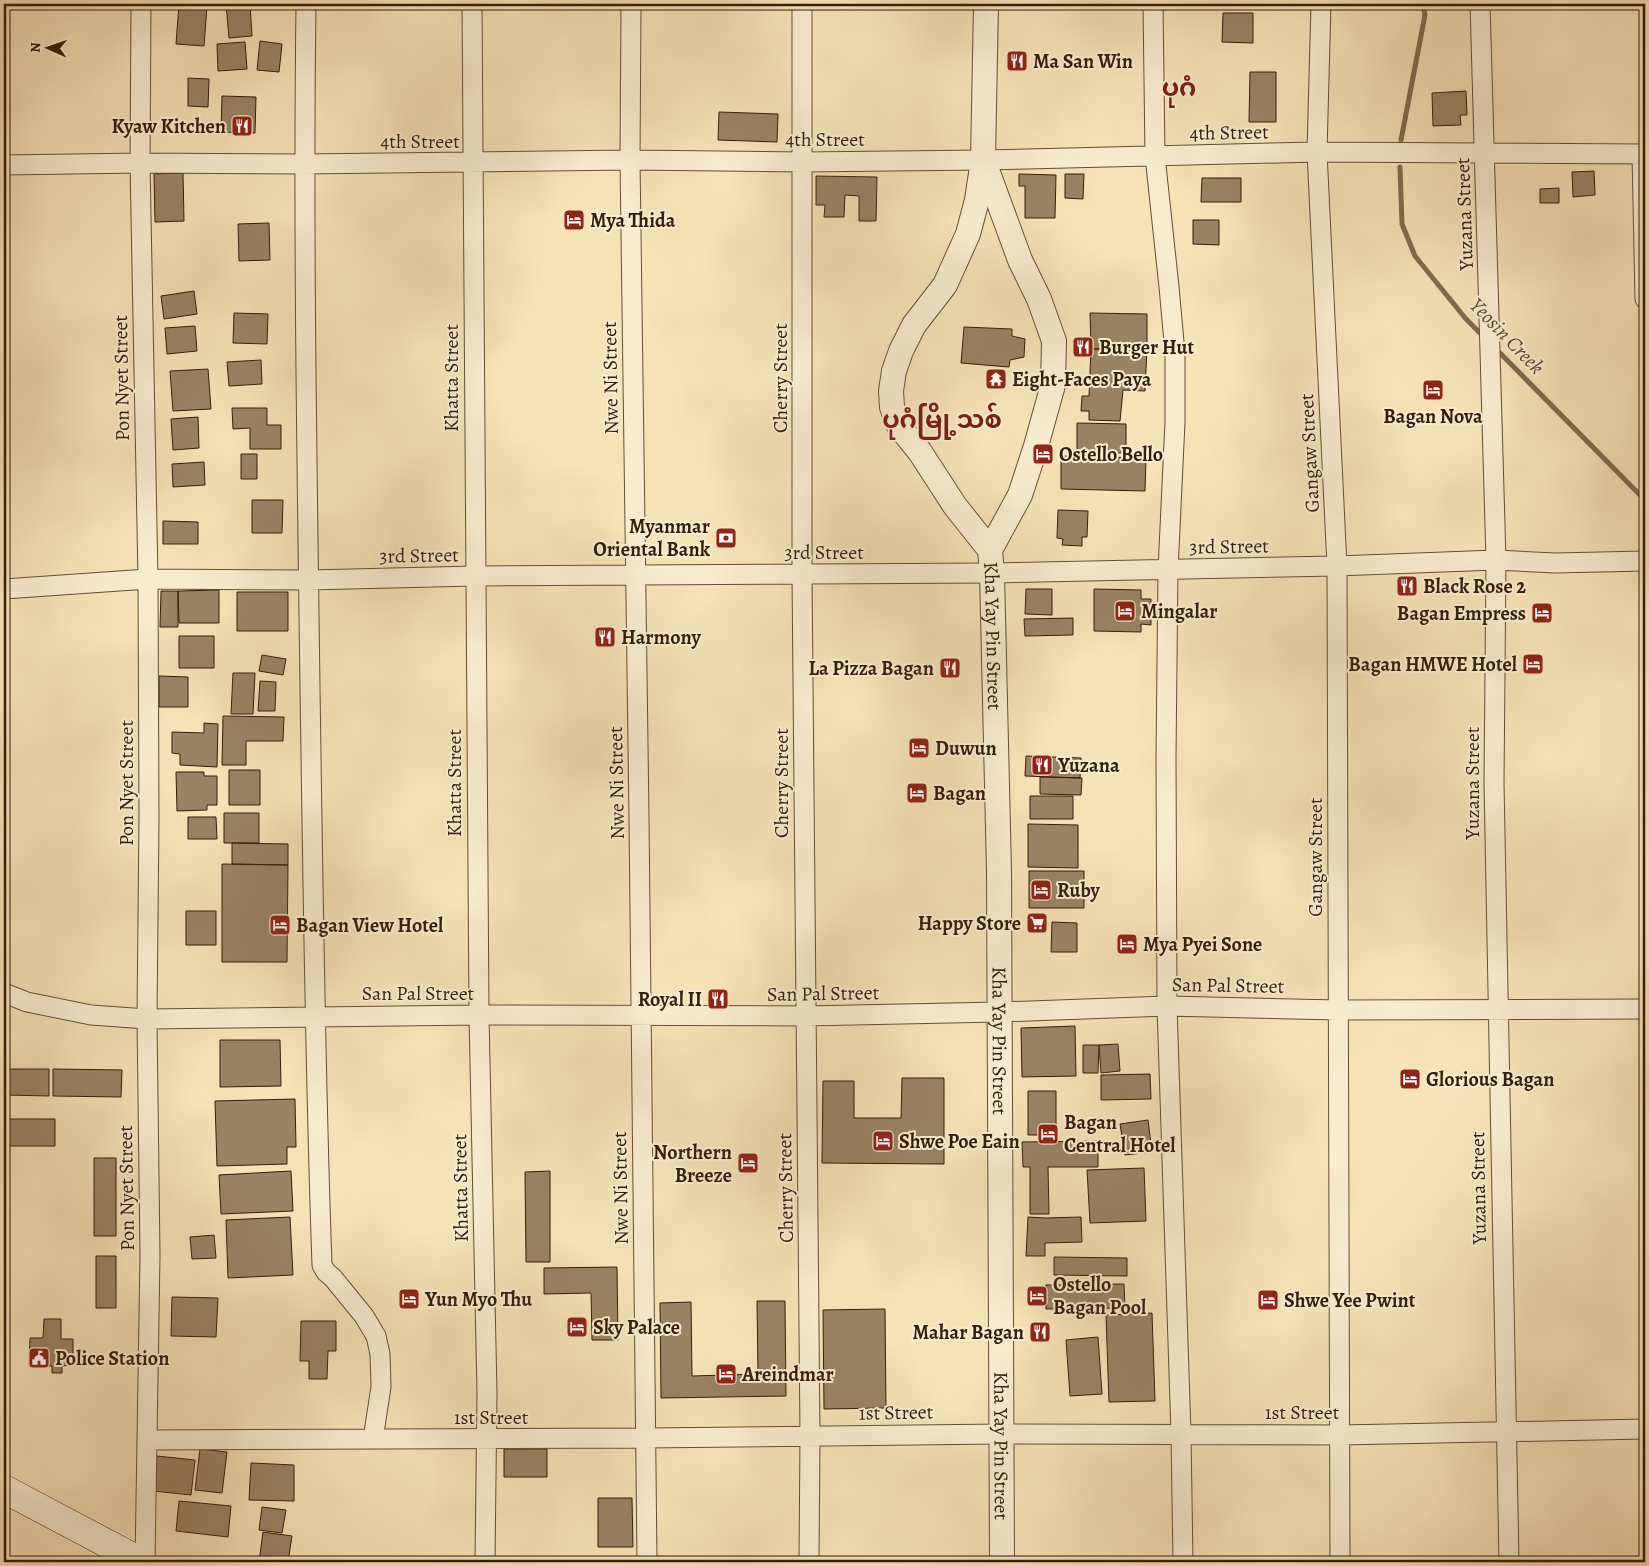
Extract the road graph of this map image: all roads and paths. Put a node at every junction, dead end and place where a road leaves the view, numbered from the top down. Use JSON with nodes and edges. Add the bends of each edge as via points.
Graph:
{"nodes":[{"id":1,"x":142,"y":4,"type":"edge"},
{"id":2,"x":306,"y":4,"type":"edge"},
{"id":3,"x":472,"y":4,"type":"edge"},
{"id":4,"x":631,"y":4,"type":"edge"},
{"id":5,"x":802,"y":4,"type":"edge"},
{"id":6,"x":986,"y":4,"type":"edge"},
{"id":7,"x":1153,"y":4,"type":"edge"},
{"id":8,"x":1321,"y":4,"type":"edge"},
{"id":9,"x":1480,"y":4,"type":"edge"},
{"id":10,"x":1317,"y":152,"type":"junction"},
{"id":11,"x":1485,"y":153,"type":"junction"},
{"id":12,"x":1644,"y":155,"type":"edge"},
{"id":13,"x":1155,"y":156,"type":"junction"},
{"id":14,"x":630,"y":160,"type":"junction"},
{"id":15,"x":983,"y":160,"type":"junction"},
{"id":16,"x":803,"y":162,"type":"junction"},
{"id":17,"x":140,"y":163,"type":"junction"},
{"id":18,"x":472,"y":163,"type":"junction"},
{"id":19,"x":304,"y":164,"type":"junction"},
{"id":20,"x":4,"y":165,"type":"edge"},
{"id":21,"x":1645,"y":299,"type":"edge"},
{"id":22,"x":990,"y":550,"type":"junction"},
{"id":23,"x":1643,"y":557,"type":"edge"},
{"id":24,"x":1496,"y":560,"type":"junction"},
{"id":25,"x":1337,"y":566,"type":"junction"},
{"id":26,"x":1168,"y":570,"type":"junction"},
{"id":27,"x":992,"y":573,"type":"junction"},
{"id":28,"x":802,"y":575,"type":"junction"},
{"id":29,"x":475,"y":576,"type":"junction"},
{"id":30,"x":635,"y":576,"type":"junction"},
{"id":31,"x":148,"y":579,"type":"junction"},
{"id":32,"x":309,"y":580,"type":"junction"},
{"id":33,"x":4,"y":589,"type":"edge"},
{"id":34,"x":4,"y":993,"type":"edge"},
{"id":35,"x":1168,"y":1006,"type":"junction"},
{"id":36,"x":1498,"y":1009,"type":"junction"},
{"id":37,"x":1338,"y":1010,"type":"junction"},
{"id":38,"x":1645,"y":1010,"type":"edge"},
{"id":39,"x":999,"y":1012,"type":"junction"},
{"id":40,"x":479,"y":1015,"type":"junction"},
{"id":41,"x":316,"y":1016,"type":"junction"},
{"id":42,"x":640,"y":1016,"type":"junction"},
{"id":43,"x":805,"y":1016,"type":"junction"},
{"id":44,"x":146,"y":1019,"type":"junction"},
{"id":45,"x":1645,"y":1429,"type":"edge"},
{"id":46,"x":1505,"y":1431,"type":"junction"},
{"id":47,"x":1001,"y":1434,"type":"junction"},
{"id":48,"x":1181,"y":1434,"type":"junction"},
{"id":49,"x":1341,"y":1435,"type":"junction"},
{"id":50,"x":810,"y":1436,"type":"junction"},
{"id":51,"x":645,"y":1438,"type":"junction"},
{"id":52,"x":374,"y":1439,"type":"junction"},
{"id":53,"x":148,"y":1440,"type":"junction"},
{"id":54,"x":485,"y":1440,"type":"junction"},
{"id":55,"x":4,"y":1489,"type":"edge"},
{"id":56,"x":144,"y":1562,"type":"edge"},
{"id":57,"x":485,"y":1562,"type":"edge"},
{"id":58,"x":647,"y":1562,"type":"edge"},
{"id":59,"x":809,"y":1562,"type":"edge"},
{"id":60,"x":1002,"y":1562,"type":"edge"},
{"id":61,"x":1183,"y":1562,"type":"edge"},
{"id":62,"x":1340,"y":1562,"type":"edge"},
{"id":63,"x":1508,"y":1562,"type":"edge"}],
"edges":[{"from":1,"to":17,"type":"street","name":"Pon Nyet Street"},
{"from":2,"to":19,"type":"street"},
{"from":3,"to":18,"type":"street","name":"Khatta Street"},
{"from":4,"to":14,"type":"street","name":"Nwe Ni Street"},
{"from":5,"to":16,"type":"street","name":"Cherry Street"},
{"from":6,"to":15,"type":"street","name":"Kha Yay Pin Street"},
{"from":7,"to":13,"type":"street"},
{"from":8,"to":10,"type":"street","name":"Gangaw Street"},
{"from":9,"to":11,"type":"street","name":"Yuzana Street"},
{"from":10,"to":11,"type":"street","name":"4th Street"},
{"from":10,"to":13,"type":"street","name":"4th Street"},
{"from":10,"to":25,"type":"street","name":"Gangaw Street"},
{"from":11,"to":12,"type":"street","name":"4th Street"},
{"from":11,"to":24,"type":"street","name":"Yuzana Street"},
{"from":12,"to":21,"type":"street"},
{"from":13,"to":15,"type":"street","name":"4th Street"},
{"from":13,"to":26,"type":"street","via":[[1175,353]]},
{"from":14,"to":16,"type":"street","name":"4th Street"},
{"from":14,"to":18,"type":"street","name":"4th Street"},
{"from":14,"to":30,"type":"street","name":"Nwe Ni Street"},
{"from":15,"to":16,"type":"street","name":"4th Street"},
{"from":15,"to":22,"type":"street","name":"Kha Yay Pin Street","via":[[1054,341],[1052,385],[1038,438],[1020,495]]},
{"from":15,"to":22,"type":"street","name":"Kha Yay Pin Street","via":[[968,234],[945,285],[914,325],[901,351],[891,391],[892,407],[899,426]]},
{"from":16,"to":28,"type":"street","name":"Cherry Street"},
{"from":17,"to":19,"type":"street","name":"4th Street"},
{"from":17,"to":20,"type":"street","name":"4th Street"},
{"from":17,"to":31,"type":"street","name":"Pon Nyet Street"},
{"from":18,"to":19,"type":"street","name":"4th Street"},
{"from":18,"to":29,"type":"street","name":"Khatta Street"},
{"from":19,"to":32,"type":"street"},
{"from":22,"to":27,"type":"street","name":"Kha Yay Pin Street"},
{"from":23,"to":24,"type":"street","name":"3rd Street","via":[[1555,562]]},
{"from":24,"to":25,"type":"street","name":"3rd Street"},
{"from":24,"to":36,"type":"street","name":"Yuzana Street","via":[[1494,783]]},
{"from":25,"to":26,"type":"street","name":"3rd Street"},
{"from":25,"to":37,"type":"street","name":"Gangaw Street"},
{"from":26,"to":27,"type":"street","name":"3rd Street"},
{"from":26,"to":35,"type":"street"},
{"from":27,"to":28,"type":"street","name":"3rd Street"},
{"from":27,"to":39,"type":"street","name":"Kha Yay Pin Street"},
{"from":28,"to":30,"type":"street","name":"3rd Street"},
{"from":28,"to":43,"type":"street","name":"Cherry Street"},
{"from":29,"to":30,"type":"street","name":"3rd Street"},
{"from":29,"to":32,"type":"street","name":"3rd Street"},
{"from":29,"to":40,"type":"street","name":"Khatta Street"},
{"from":30,"to":42,"type":"street","name":"Nwe Ni Street"},
{"from":31,"to":32,"type":"street","name":"3rd Street"},
{"from":31,"to":33,"type":"street","name":"3rd Street"},
{"from":31,"to":44,"type":"street","name":"Pon Nyet Street"},
{"from":32,"to":41,"type":"street"},
{"from":34,"to":44,"type":"street","name":"San Pal Street","via":[[27,1002],[91,1015]]},
{"from":35,"to":37,"type":"street","name":"San Pal Street"},
{"from":35,"to":39,"type":"street","name":"San Pal Street"},
{"from":35,"to":48,"type":"street"},
{"from":36,"to":37,"type":"street","name":"San Pal Street"},
{"from":36,"to":38,"type":"street","name":"San Pal Street"},
{"from":36,"to":46,"type":"street","name":"Yuzana Street"},
{"from":37,"to":49,"type":"street","name":"Gangaw Street"},
{"from":39,"to":43,"type":"street","name":"San Pal Street"},
{"from":39,"to":47,"type":"street","name":"Kha Yay Pin Street"},
{"from":40,"to":41,"type":"street","name":"San Pal Street"},
{"from":40,"to":42,"type":"street","name":"San Pal Street"},
{"from":40,"to":54,"type":"street","name":"Khatta Street","via":[[487,1393]]},
{"from":41,"to":44,"type":"street","name":"San Pal Street"},
{"from":41,"to":52,"type":"street","via":[[322,1265],[364,1316],[376,1336],[381,1387]]},
{"from":42,"to":43,"type":"street","name":"San Pal Street"},
{"from":42,"to":51,"type":"street","name":"Nwe Ni Street"},
{"from":43,"to":50,"type":"street","name":"Cherry Street"},
{"from":44,"to":53,"type":"street","name":"Pon Nyet Street","via":[[150,1256]]},
{"from":45,"to":46,"type":"street","name":"1st Street"},
{"from":46,"to":49,"type":"street","name":"1st Street"},
{"from":46,"to":63,"type":"street","name":"Yuzana Street"},
{"from":47,"to":48,"type":"street","name":"1st Street"},
{"from":47,"to":50,"type":"street","name":"1st Street"},
{"from":47,"to":60,"type":"street","name":"Kha Yay Pin Street"},
{"from":48,"to":49,"type":"street","name":"1st Street"},
{"from":48,"to":61,"type":"street"},
{"from":49,"to":62,"type":"street","name":"Gangaw Street"},
{"from":50,"to":51,"type":"street","name":"1st Street"},
{"from":50,"to":59,"type":"street","name":"Cherry Street"},
{"from":51,"to":54,"type":"street","name":"1st Street"},
{"from":51,"to":58,"type":"street","name":"Nwe Ni Street"},
{"from":52,"to":53,"type":"street","name":"1st Street"},
{"from":52,"to":54,"type":"street","name":"1st Street"},
{"from":53,"to":56,"type":"street","name":"Pon Nyet Street"},
{"from":54,"to":57,"type":"street","name":"Khatta Street"},
{"from":55,"to":56,"type":"main road"}]}
